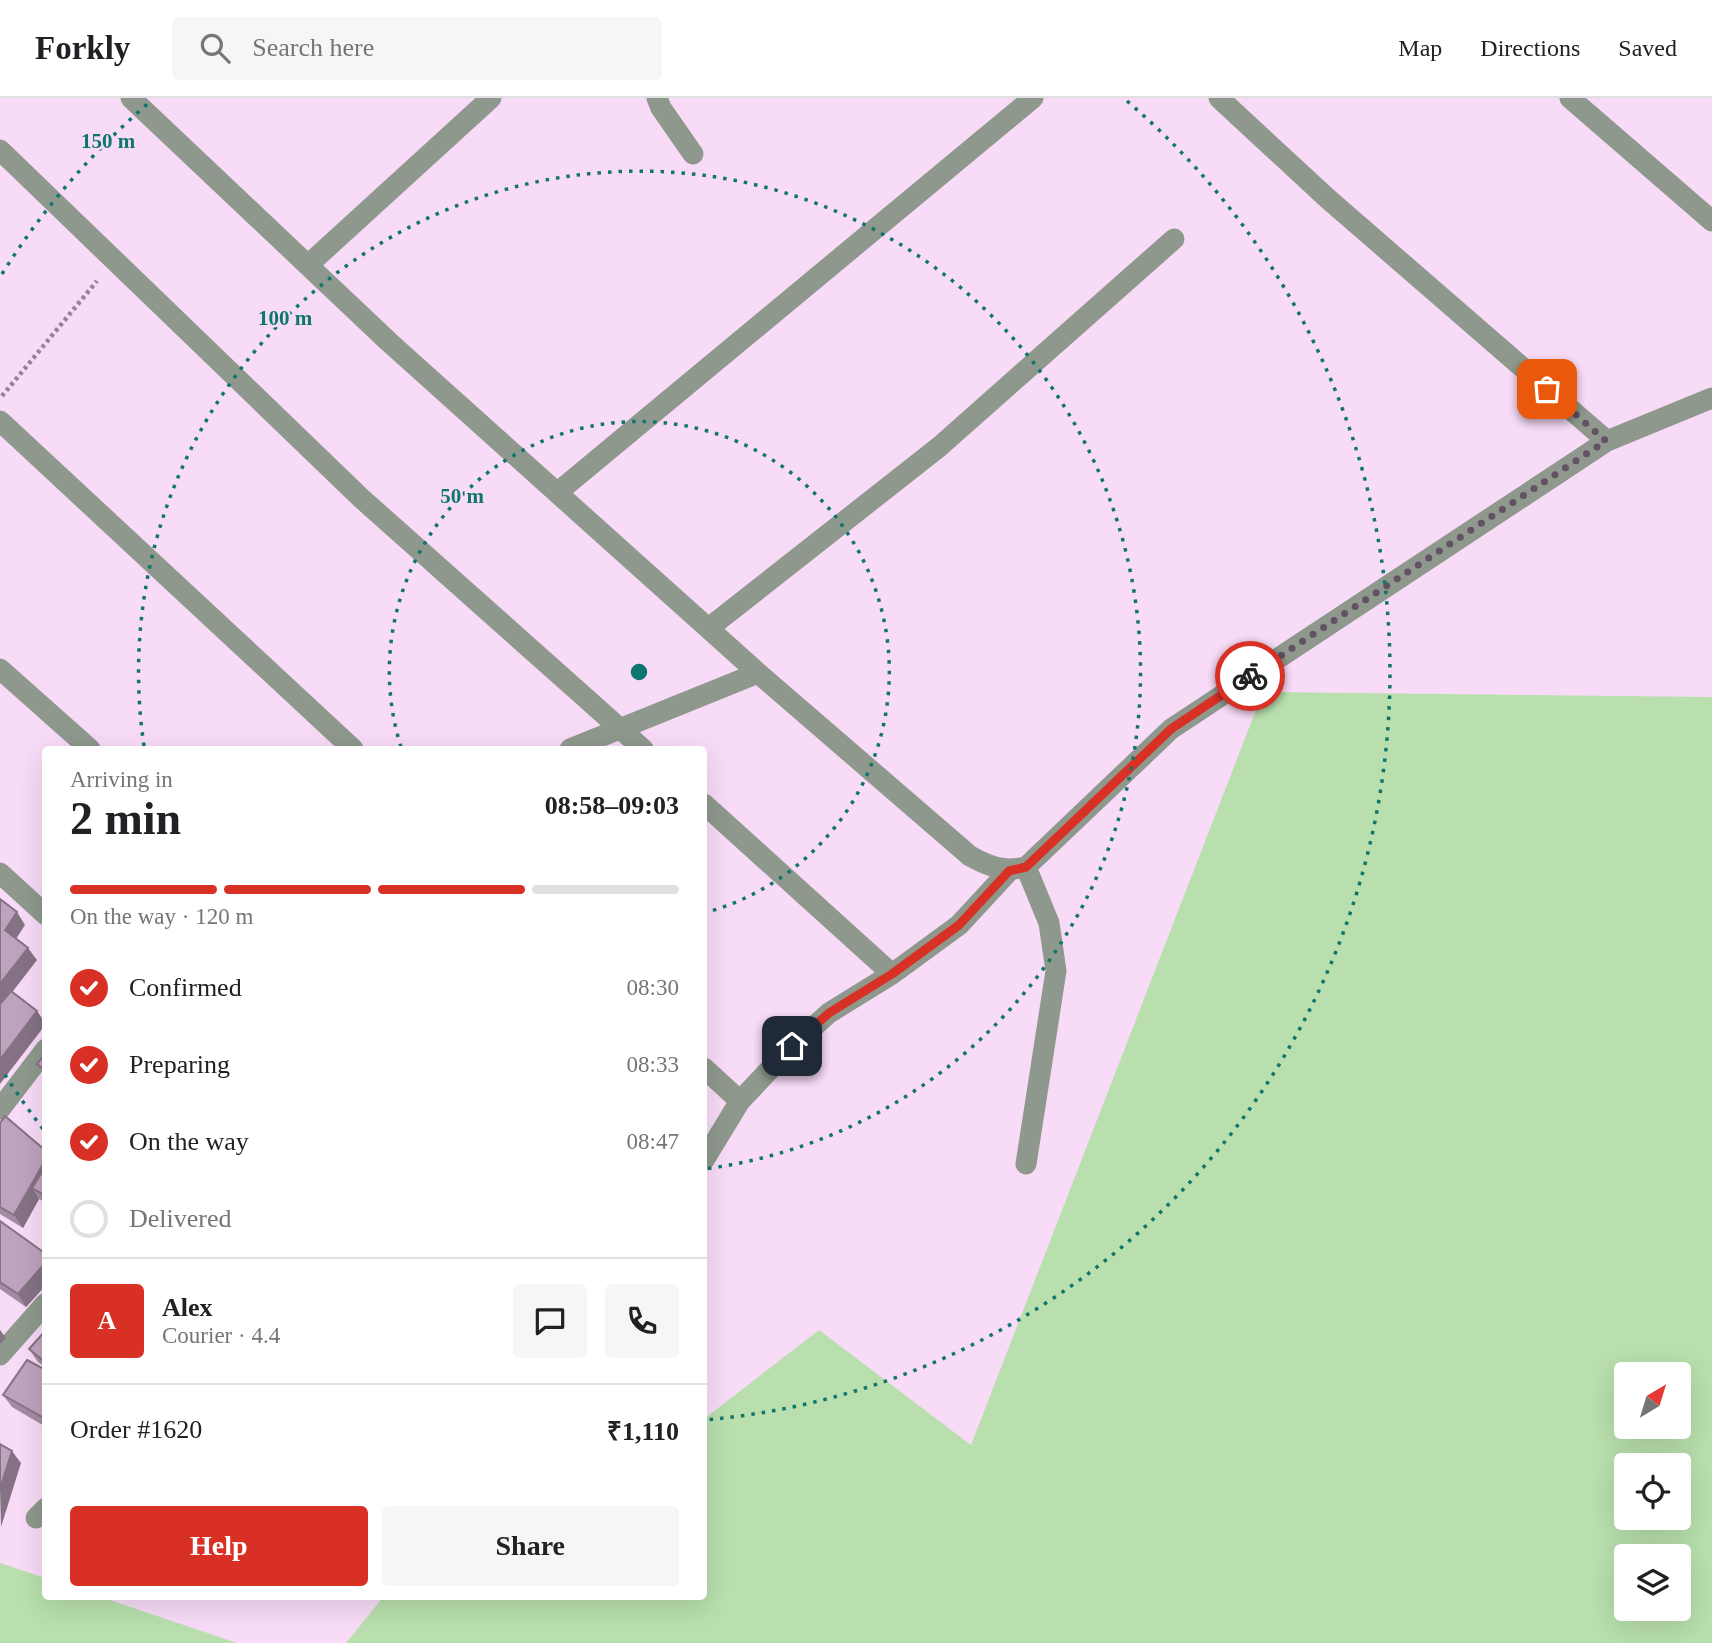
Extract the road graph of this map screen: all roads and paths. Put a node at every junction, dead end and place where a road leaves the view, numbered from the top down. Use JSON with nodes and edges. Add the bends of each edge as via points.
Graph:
{"nodes":[{"id":1,"x":131,"y":98,"type":"edge"},
{"id":2,"x":491,"y":98,"type":"edge"},
{"id":3,"x":657,"y":98,"type":"edge"},
{"id":4,"x":1033,"y":98,"type":"edge"},
{"id":5,"x":1219,"y":98,"type":"edge"},
{"id":6,"x":1570,"y":98,"type":"edge"},
{"id":7,"x":0,"y":150,"type":"edge"},
{"id":8,"x":694,"y":154,"type":"dead end"},
{"id":9,"x":1712,"y":221,"type":"edge"},
{"id":10,"x":1174,"y":239,"type":"dead end"},
{"id":11,"x":115,"y":258,"type":"junction"},
{"id":12,"x":308,"y":265,"type":"junction"},
{"id":13,"x":0,"y":398,"type":"edge"},
{"id":14,"x":1712,"y":398,"type":"edge"},
{"id":15,"x":0,"y":421,"type":"edge"},
{"id":16,"x":1606,"y":441,"type":"junction"},
{"id":17,"x":558,"y":492,"type":"junction"},
{"id":18,"x":710,"y":627,"type":"junction"},
{"id":19,"x":0,"y":669,"type":"edge"},
{"id":20,"x":758,"y":673,"type":"junction"},
{"id":21,"x":620,"y":728,"type":"junction"},
{"id":22,"x":87,"y":746,"type":"edge"},
{"id":23,"x":350,"y":746,"type":"edge"},
{"id":24,"x":577,"y":746,"type":"edge"},
{"id":25,"x":640,"y":746,"type":"edge"},
{"id":26,"x":707,"y":807,"type":"edge"},
{"id":27,"x":1017,"y":869,"type":"junction"},
{"id":28,"x":1,"y":877,"type":"edge"},
{"id":29,"x":42,"y":912,"type":"edge"},
{"id":30,"x":892,"y":974,"type":"junction"},
{"id":31,"x":42,"y":1054,"type":"edge"},
{"id":32,"x":707,"y":1071,"type":"edge"},
{"id":33,"x":740,"y":1101,"type":"junction"},
{"id":34,"x":0,"y":1109,"type":"edge"},
{"id":35,"x":707,"y":1155,"type":"edge"},
{"id":36,"x":1026,"y":1164,"type":"dead end"},
{"id":37,"x":42,"y":1308,"type":"edge"},
{"id":38,"x":0,"y":1355,"type":"edge"}],
"edges":[{"from":1,"to":12,"type":"street"},
{"from":2,"to":12,"type":"street"},
{"from":3,"to":8,"type":"street"},
{"from":4,"to":17,"type":"street"},
{"from":5,"to":16,"type":"street"},
{"from":6,"to":9,"type":"street"},
{"from":7,"to":11,"type":"street"},
{"from":10,"to":18,"type":"street","via":[[939,447]]},
{"from":11,"to":13,"type":"path"},
{"from":11,"to":21,"type":"street","via":[[361,498]]},
{"from":12,"to":17,"type":"street"},
{"from":14,"to":16,"type":"street"},
{"from":15,"to":23,"type":"street"},
{"from":16,"to":27,"type":"street","via":[[1171,729]]},
{"from":17,"to":18,"type":"street"},
{"from":18,"to":20,"type":"street"},
{"from":19,"to":22,"type":"street"},
{"from":20,"to":21,"type":"street"},
{"from":20,"to":27,"type":"street","via":[[970,856],[989,866]]},
{"from":21,"to":24,"type":"street"},
{"from":21,"to":25,"type":"street"},
{"from":26,"to":30,"type":"street"},
{"from":27,"to":30,"type":"street","via":[[959,925]]},
{"from":27,"to":36,"type":"street","via":[[1049,923],[1056,971]]},
{"from":28,"to":29,"type":"street"},
{"from":30,"to":33,"type":"street","via":[[829,1013]]},
{"from":31,"to":34,"type":"street"},
{"from":32,"to":33,"type":"street"},
{"from":33,"to":35,"type":"street"},
{"from":37,"to":38,"type":"street"}]}
